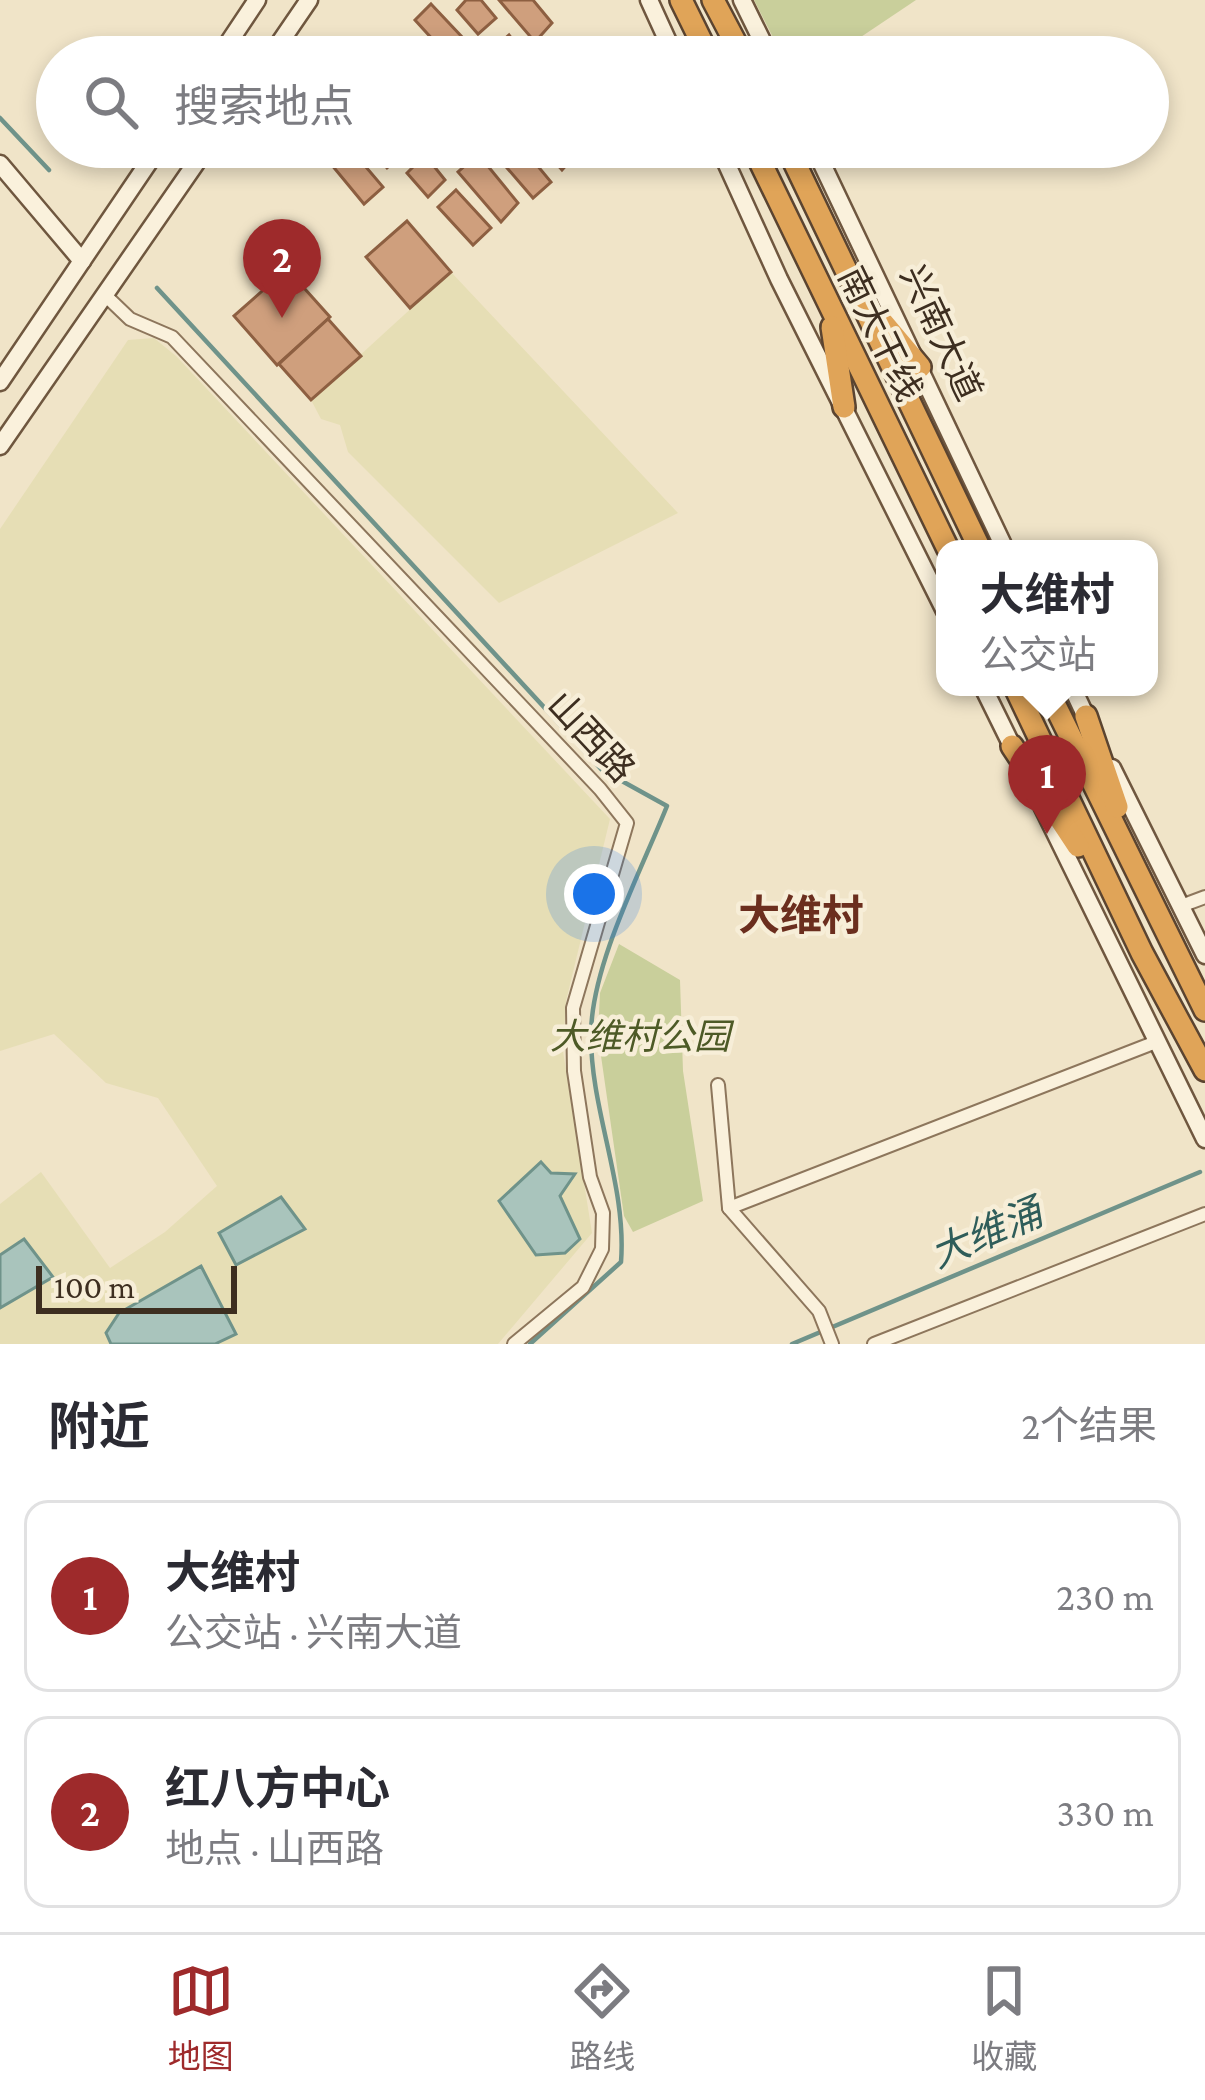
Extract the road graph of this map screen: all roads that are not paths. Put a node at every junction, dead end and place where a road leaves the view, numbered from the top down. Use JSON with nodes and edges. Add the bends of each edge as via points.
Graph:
{"nodes":[{"id":1,"x":257,"y":0,"type":"edge"},
{"id":2,"x":309,"y":0,"type":"edge"},
{"id":3,"x":649,"y":0,"type":"edge"},
{"id":4,"x":681,"y":0,"type":"edge"},
{"id":5,"x":713,"y":0,"type":"edge"},
{"id":6,"x":742,"y":0,"type":"edge"},
{"id":7,"x":233,"y":36,"type":"edge"},
{"id":8,"x":284,"y":36,"type":"edge"},
{"id":9,"x":665,"y":36,"type":"edge"},
{"id":10,"x":699,"y":36,"type":"edge"},
{"id":11,"x":732,"y":36,"type":"edge"},
{"id":12,"x":760,"y":36,"type":"edge"},
{"id":13,"x":0,"y":164,"type":"edge"},
{"id":14,"x":145,"y":168,"type":"edge"},
{"id":15,"x":193,"y":168,"type":"edge"},
{"id":16,"x":729,"y":168,"type":"edge"},
{"id":17,"x":763,"y":168,"type":"edge"},
{"id":18,"x":797,"y":168,"type":"edge"},
{"id":19,"x":824,"y":168,"type":"edge"},
{"id":20,"x":82,"y":261,"type":"junction"},
{"id":21,"x":856,"y":291,"type":"junction"},
{"id":22,"x":106,"y":296,"type":"junction"},
{"id":23,"x":829,"y":303,"type":"junction"},
{"id":24,"x":920,"y":367,"type":"junction"},
{"id":25,"x":0,"y":380,"type":"edge"},
{"id":26,"x":44,"y":386,"type":"junction"},
{"id":27,"x":844,"y":407,"type":"junction"},
{"id":28,"x":0,"y":446,"type":"edge"},
{"id":29,"x":0,"y":455,"type":"edge"},
{"id":30,"x":944,"y":540,"type":"edge"},
{"id":31,"x":976,"y":540,"type":"edge"},
{"id":32,"x":1001,"y":540,"type":"edge"},
{"id":33,"x":936,"y":593,"type":"edge"},
{"id":34,"x":987,"y":696,"type":"edge"},
{"id":35,"x":1019,"y":696,"type":"edge"},
{"id":36,"x":1050,"y":696,"type":"edge"},
{"id":37,"x":1076,"y":696,"type":"edge"},
{"id":38,"x":1086,"y":716,"type":"junction"},
{"id":39,"x":1012,"y":746,"type":"junction"},
{"id":40,"x":1205,"y":897,"type":"edge"},
{"id":41,"x":1180,"y":906,"type":"junction"},
{"id":42,"x":1153,"y":910,"type":"junction"},
{"id":43,"x":1126,"y":919,"type":"junction"},
{"id":44,"x":1204,"y":950,"type":"edge"},
{"id":45,"x":1205,"y":1010,"type":"edge"},
{"id":46,"x":1156,"y":1042,"type":"junction"},
{"id":47,"x":1205,"y":1070,"type":"edge"},
{"id":48,"x":718,"y":1085,"type":"dead end"},
{"id":49,"x":1205,"y":1139,"type":"edge"},
{"id":50,"x":729,"y":1208,"type":"junction"},
{"id":51,"x":1205,"y":1214,"type":"edge"},
{"id":52,"x":831,"y":1341,"type":"edge"},
{"id":53,"x":514,"y":1344,"type":"edge"},
{"id":54,"x":874,"y":1344,"type":"edge"}],
"edges":[{"from":1,"to":7,"type":"main road"},
{"from":2,"to":8,"type":"main road"},
{"from":3,"to":9,"type":"main road"},
{"from":4,"to":10,"type":"highway"},
{"from":5,"to":11,"type":"highway"},
{"from":6,"to":12,"type":"main road"},
{"from":13,"to":20,"type":"main road"},
{"from":14,"to":20,"type":"main road"},
{"from":15,"to":22,"type":"main road"},
{"from":16,"to":27,"type":"main road"},
{"from":17,"to":23,"type":"highway","name":"南大干线"},
{"from":18,"to":21,"type":"highway","name":"南大干线"},
{"from":19,"to":24,"type":"main road","name":"兴南大道"},
{"from":20,"to":25,"type":"main road"},
{"from":21,"to":24,"type":"highway"},
{"from":21,"to":31,"type":"highway","name":"南大干线"},
{"from":22,"to":26,"type":"main road"},
{"from":22,"to":53,"type":"street","name":"山西路","via":[[130,319],[172,337],[627,823],[573,1008],[574,1071],[602,1249],[583,1287]]},
{"from":23,"to":27,"type":"highway"},
{"from":23,"to":30,"type":"highway","name":"南大干线"},
{"from":24,"to":32,"type":"main road","name":"兴南大道"},
{"from":26,"to":28,"type":"main road"},
{"from":26,"to":29,"type":"main road"},
{"from":27,"to":33,"type":"main road"},
{"from":34,"to":39,"type":"main road"},
{"from":35,"to":43,"type":"highway"},
{"from":36,"to":42,"type":"highway"},
{"from":37,"to":38,"type":"main road"},
{"from":38,"to":41,"type":"main road"},
{"from":38,"to":42,"type":"highway"},
{"from":39,"to":43,"type":"highway"},
{"from":39,"to":46,"type":"main road"},
{"from":40,"to":41,"type":"street"},
{"from":41,"to":44,"type":"main road"},
{"from":42,"to":45,"type":"highway"},
{"from":43,"to":47,"type":"highway"},
{"from":46,"to":49,"type":"main road"},
{"from":46,"to":50,"type":"street"},
{"from":48,"to":50,"type":"street"},
{"from":50,"to":52,"type":"street","via":[[819,1311]]},
{"from":51,"to":54,"type":"street"}]}
